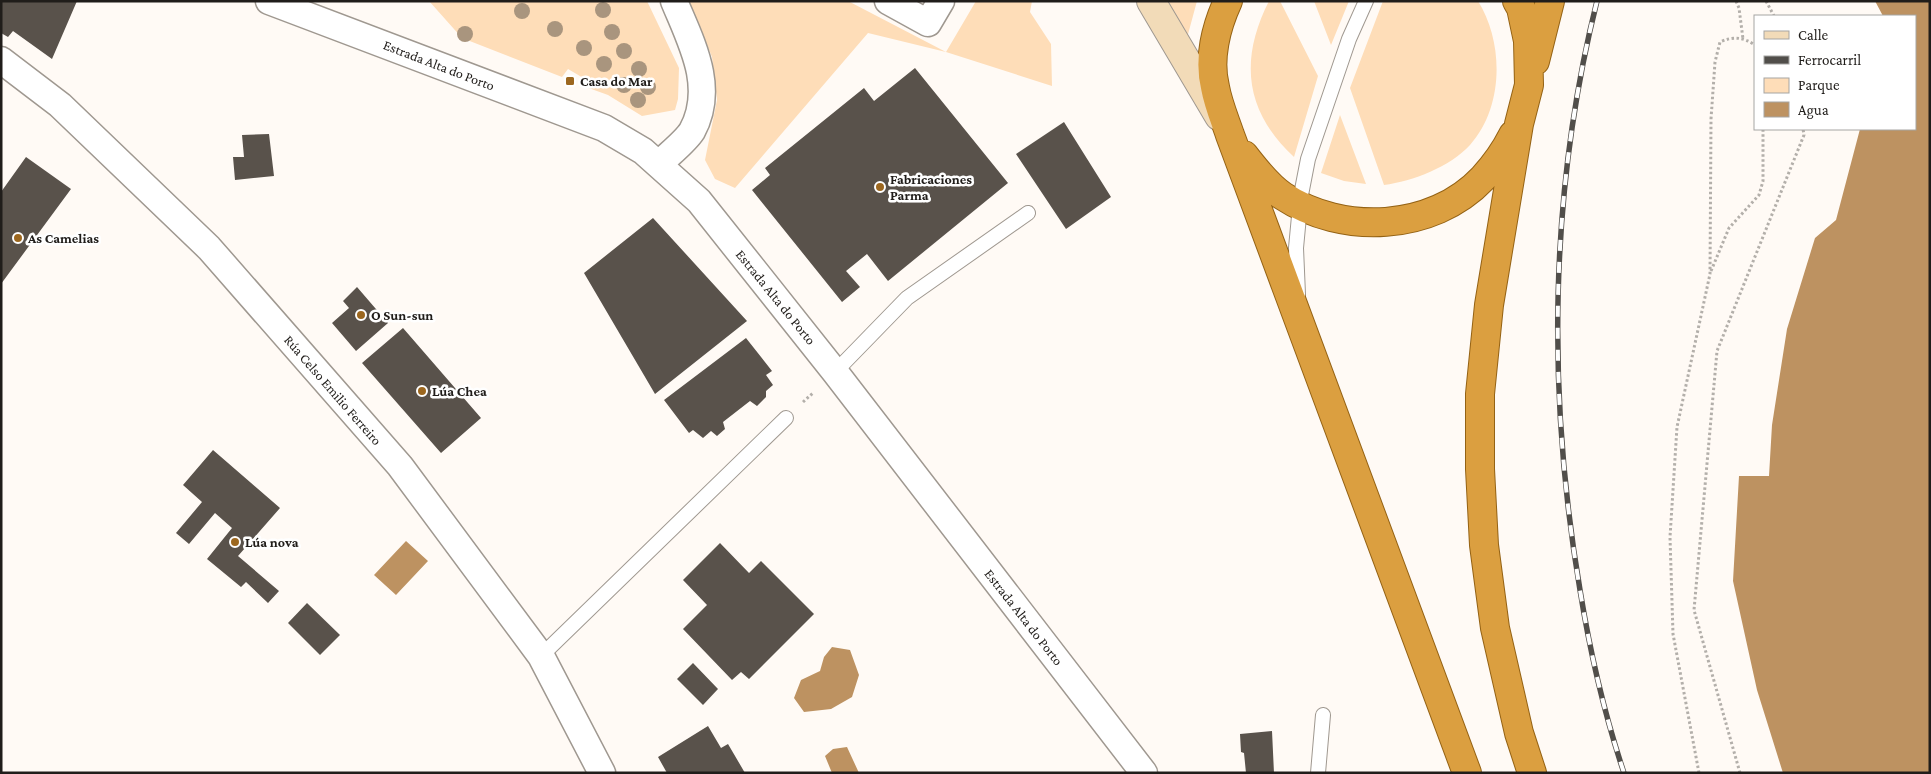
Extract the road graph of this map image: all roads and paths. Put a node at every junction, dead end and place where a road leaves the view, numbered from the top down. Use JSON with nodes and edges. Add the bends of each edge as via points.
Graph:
{"nodes":[{"id":1,"x":269,"y":1,"type":"edge"},
{"id":2,"x":674,"y":1,"type":"edge"},
{"id":3,"x":888,"y":1,"type":"edge"},
{"id":4,"x":941,"y":1,"type":"edge"},
{"id":5,"x":1151,"y":1,"type":"edge"},
{"id":6,"x":1228,"y":1,"type":"edge"},
{"id":7,"x":1366,"y":1,"type":"edge"},
{"id":8,"x":1517,"y":1,"type":"edge"},
{"id":9,"x":1550,"y":1,"type":"edge"},
{"id":10,"x":1736,"y":1,"type":"edge"},
{"id":11,"x":1766,"y":1,"type":"edge"},
{"id":12,"x":1773,"y":15,"type":"edge"},
{"id":13,"x":1743,"y":39,"type":"junction"},
{"id":14,"x":1754,"y":44,"type":"edge"},
{"id":15,"x":1,"y":60,"type":"edge"},
{"id":16,"x":1529,"y":85,"type":"junction"},
{"id":17,"x":1519,"y":124,"type":"junction"},
{"id":18,"x":1762,"y":130,"type":"edge"},
{"id":19,"x":1803,"y":130,"type":"edge"},
{"id":20,"x":1230,"y":135,"type":"junction"},
{"id":21,"x":659,"y":164,"type":"junction"},
{"id":22,"x":1300,"y":205,"type":"junction"},
{"id":23,"x":1028,"y":213,"type":"dead end"},
{"id":24,"x":1710,"y":274,"type":"junction"},
{"id":25,"x":1305,"y":339,"type":"junction"},
{"id":26,"x":835,"y":372,"type":"junction"},
{"id":27,"x":786,"y":418,"type":"joint"},
{"id":28,"x":541,"y":656,"type":"junction"},
{"id":29,"x":1323,"y":715,"type":"dead end"},
{"id":30,"x":602,"y":773,"type":"edge"},
{"id":31,"x":1144,"y":773,"type":"edge"},
{"id":32,"x":1318,"y":773,"type":"edge"},
{"id":33,"x":1467,"y":773,"type":"edge"},
{"id":34,"x":1532,"y":773,"type":"edge"},
{"id":35,"x":1698,"y":773,"type":"edge"},
{"id":36,"x":1740,"y":773,"type":"edge"}],
"edges":[{"from":1,"to":21,"type":"street","name":"Estrada Alta do Porto","via":[[604,128]]},
{"from":2,"to":21,"type":"street","via":[[696,52],[702,78],[700,105],[691,131]]},
{"from":3,"to":4,"type":"street","via":[[928,23]]},
{"from":5,"to":20,"type":"main road"},
{"from":6,"to":20,"type":"highway","via":[[1212,52],[1214,86]]},
{"from":7,"to":22,"type":"lane","via":[[1308,159]]},
{"from":8,"to":16,"type":"highway","via":[[1528,41]]},
{"from":9,"to":16,"type":"highway"},
{"from":10,"to":13,"type":"path"},
{"from":11,"to":12,"type":"path"},
{"from":13,"to":14,"type":"path"},
{"from":13,"to":24,"type":"path","via":[[1731,37],[1720,42],[1714,62]]},
{"from":15,"to":28,"type":"street","name":"Rúa Celso Emilio Ferreiro","via":[[60,106],[209,248],[400,466]]},
{"from":16,"to":17,"type":"highway"},
{"from":17,"to":22,"type":"highway","via":[[1503,154],[1482,180],[1455,200],[1424,215],[1390,222],[1353,222],[1316,214]]},
{"from":17,"to":34,"type":"highway","via":[[1489,305],[1480,394],[1480,469],[1484,545],[1495,628]]},
{"from":18,"to":24,"type":"path","via":[[1764,182],[1759,195],[1729,228]]},
{"from":19,"to":36,"type":"path","via":[[1804,135],[1717,351],[1694,610]]},
{"from":20,"to":22,"type":"highway","via":[[1253,167],[1282,196]]},
{"from":20,"to":25,"type":"highway"},
{"from":21,"to":26,"type":"street","name":"Estrada Alta do Porto","via":[[699,201]]},
{"from":22,"to":25,"type":"lane","via":[[1296,248],[1298,297]]},
{"from":23,"to":26,"type":"lane","via":[[907,298]]},
{"from":24,"to":35,"type":"path","via":[[1677,427],[1670,537],[1673,634]]},
{"from":25,"to":33,"type":"highway"},
{"from":26,"to":27,"type":"path"},
{"from":26,"to":31,"type":"street","name":"Estrada Alta do Porto"},
{"from":27,"to":28,"type":"lane"},
{"from":28,"to":30,"type":"street","name":"Rúa Celso Emilio Ferreiro"},
{"from":29,"to":32,"type":"lane"}]}
